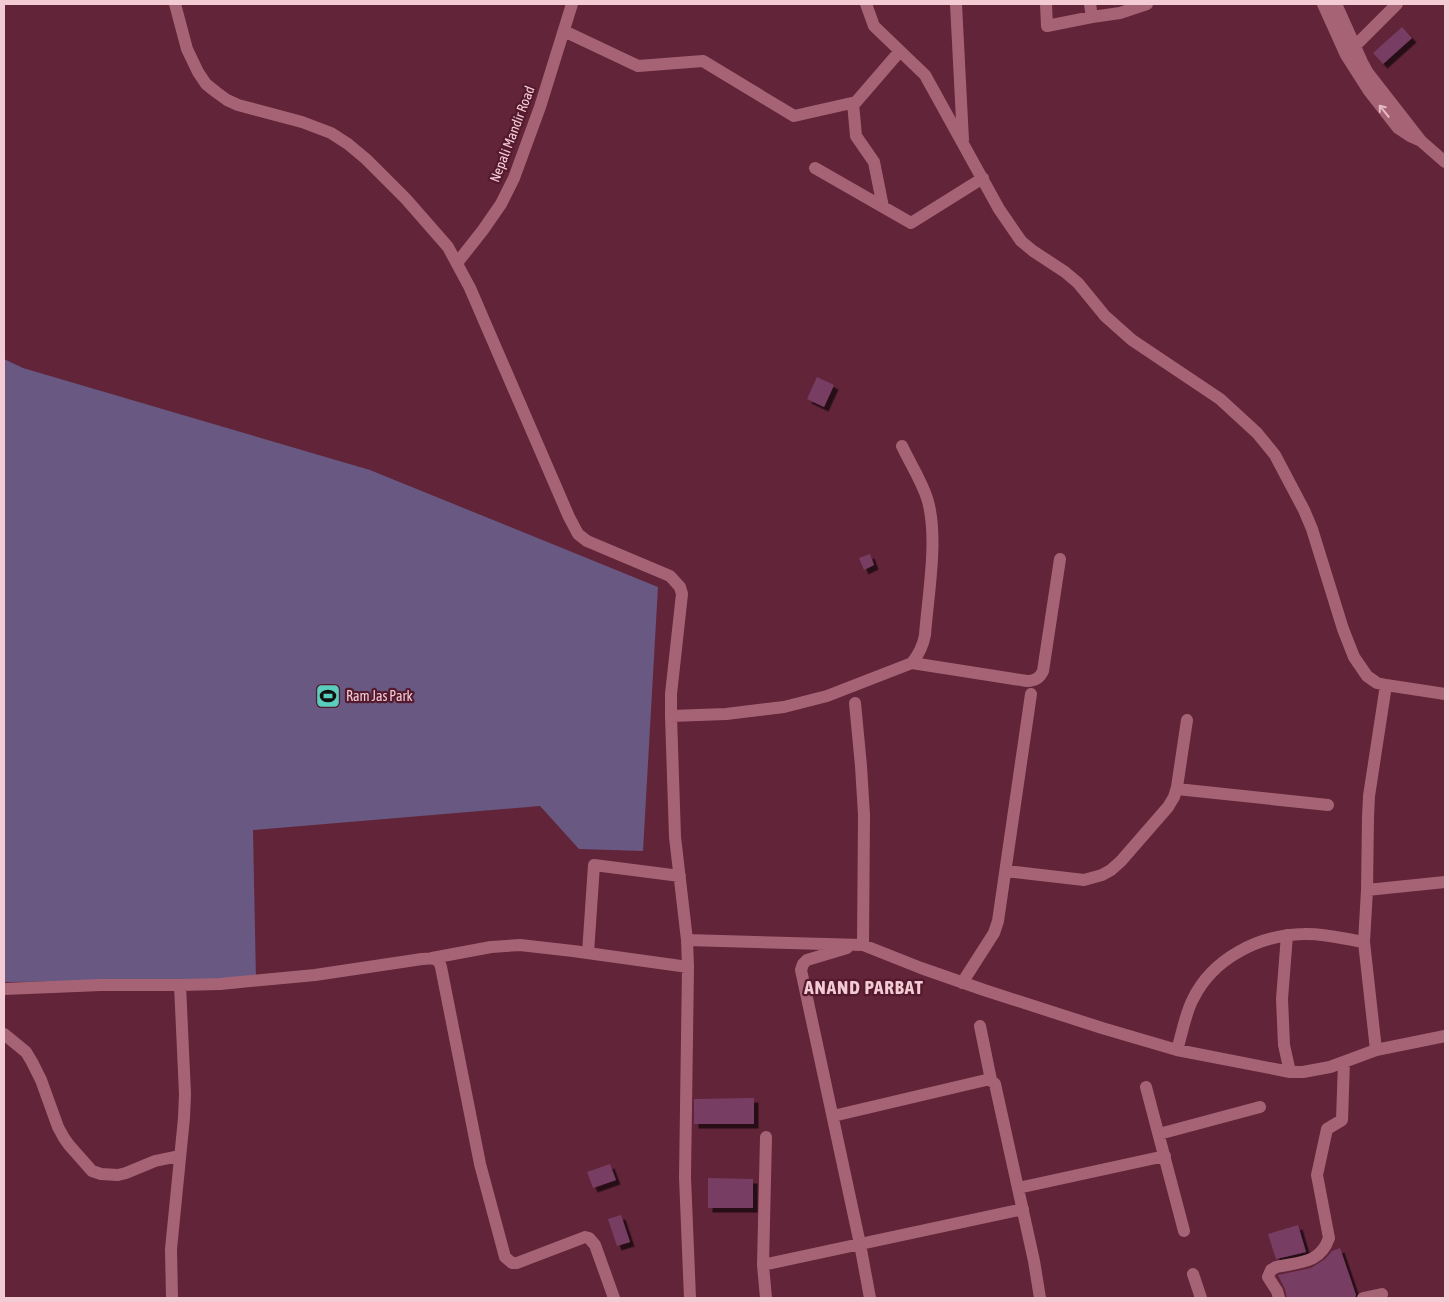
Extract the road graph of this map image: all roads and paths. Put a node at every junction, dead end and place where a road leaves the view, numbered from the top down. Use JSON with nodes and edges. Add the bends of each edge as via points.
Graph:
{"nodes":[{"id":1,"x":175,"y":4,"type":"edge"},
{"id":2,"x":572,"y":4,"type":"edge"},
{"id":3,"x":866,"y":4,"type":"edge"},
{"id":4,"x":956,"y":4,"type":"edge"},
{"id":5,"x":1046,"y":4,"type":"edge"},
{"id":6,"x":1090,"y":4,"type":"edge"},
{"id":7,"x":1148,"y":4,"type":"edge"},
{"id":8,"x":1323,"y":4,"type":"edge"},
{"id":9,"x":1336,"y":4,"type":"edge"},
{"id":10,"x":1397,"y":4,"type":"edge"},
{"id":11,"x":1092,"y":17,"type":"junction"},
{"id":12,"x":564,"y":31,"type":"junction"},
{"id":13,"x":1355,"y":46,"type":"junction"},
{"id":14,"x":900,"y":52,"type":"junction"},
{"id":15,"x":853,"y":103,"type":"junction"},
{"id":16,"x":1421,"y":141,"type":"junction"},
{"id":17,"x":963,"y":142,"type":"junction"},
{"id":18,"x":1445,"y":162,"type":"edge"},
{"id":19,"x":815,"y":168,"type":"dead end"},
{"id":20,"x":983,"y":178,"type":"junction"},
{"id":21,"x":882,"y":207,"type":"junction"},
{"id":22,"x":457,"y":263,"type":"junction"},
{"id":23,"x":902,"y":446,"type":"dead end"},
{"id":24,"x":1060,"y":559,"type":"dead end"},
{"id":25,"x":912,"y":663,"type":"junction"},
{"id":26,"x":1386,"y":685,"type":"junction"},
{"id":27,"x":1031,"y":694,"type":"dead end"},
{"id":28,"x":1445,"y":694,"type":"edge"},
{"id":29,"x":855,"y":703,"type":"dead end"},
{"id":30,"x":671,"y":716,"type":"junction"},
{"id":31,"x":1187,"y":720,"type":"dead end"},
{"id":32,"x":1177,"y":788,"type":"junction"},
{"id":33,"x":1328,"y":805,"type":"dead end"},
{"id":34,"x":1006,"y":870,"type":"junction"},
{"id":35,"x":680,"y":876,"type":"junction"},
{"id":36,"x":1445,"y":882,"type":"edge"},
{"id":37,"x":1367,"y":890,"type":"junction"},
{"id":38,"x":1287,"y":935,"type":"junction"},
{"id":39,"x":686,"y":940,"type":"junction"},
{"id":40,"x":1364,"y":942,"type":"junction"},
{"id":41,"x":860,"y":945,"type":"junction"},
{"id":42,"x":588,"y":953,"type":"junction"},
{"id":43,"x":432,"y":958,"type":"junction"},
{"id":44,"x":688,"y":966,"type":"junction"},
{"id":45,"x":962,"y":983,"type":"junction"},
{"id":46,"x":180,"y":985,"type":"junction"},
{"id":47,"x":4,"y":989,"type":"edge"},
{"id":48,"x":980,"y":1026,"type":"dead end"},
{"id":49,"x":4,"y":1034,"type":"edge"},
{"id":50,"x":1445,"y":1036,"type":"edge"},
{"id":51,"x":1177,"y":1050,"type":"junction"},
{"id":52,"x":1376,"y":1050,"type":"junction"},
{"id":53,"x":1344,"y":1062,"type":"junction"},
{"id":54,"x":1290,"y":1072,"type":"junction"},
{"id":55,"x":991,"y":1080,"type":"junction"},
{"id":56,"x":1146,"y":1087,"type":"dead end"},
{"id":57,"x":1260,"y":1107,"type":"dead end"},
{"id":58,"x":833,"y":1116,"type":"junction"},
{"id":59,"x":1159,"y":1134,"type":"junction"},
{"id":60,"x":766,"y":1137,"type":"dead end"},
{"id":61,"x":180,"y":1156,"type":"junction"},
{"id":62,"x":1165,"y":1156,"type":"junction"},
{"id":63,"x":1018,"y":1188,"type":"junction"},
{"id":64,"x":1023,"y":1209,"type":"junction"},
{"id":65,"x":1184,"y":1232,"type":"dead end"},
{"id":66,"x":860,"y":1244,"type":"junction"},
{"id":67,"x":764,"y":1265,"type":"junction"},
{"id":68,"x":1193,"y":1274,"type":"dead end"},
{"id":69,"x":1382,"y":1294,"type":"dead end"},
{"id":70,"x":172,"y":1298,"type":"edge"},
{"id":71,"x":614,"y":1298,"type":"edge"},
{"id":72,"x":690,"y":1298,"type":"edge"},
{"id":73,"x":766,"y":1298,"type":"edge"},
{"id":74,"x":870,"y":1298,"type":"edge"},
{"id":75,"x":1040,"y":1298,"type":"edge"},
{"id":76,"x":1201,"y":1298,"type":"edge"},
{"id":77,"x":1279,"y":1298,"type":"edge"},
{"id":78,"x":1364,"y":1298,"type":"edge"}],
"edges":[{"from":1,"to":22,"type":"street","via":[[188,49],[206,84],[238,105],[302,122],[331,133],[348,144],[406,199],[448,247]]},
{"from":2,"to":12,"type":"street","name":"Nepali Mandir Road"},
{"from":3,"to":14,"type":"street","via":[[874,26]]},
{"from":4,"to":17,"type":"street"},
{"from":5,"to":11,"type":"street","via":[[1047,26]]},
{"from":6,"to":11,"type":"street"},
{"from":7,"to":11,"type":"street"},
{"from":16,"to":8,"type":"street","one_way":true,"via":[[1403,132],[1369,91],[1346,55]]},
{"from":9,"to":13,"type":"street"},
{"from":10,"to":13,"type":"street"},
{"from":12,"to":15,"type":"street","via":[[638,66],[703,61],[794,116]]},
{"from":12,"to":22,"type":"street","name":"Nepali Mandir Road","via":[[514,178],[501,204]]},
{"from":13,"to":16,"type":"street","via":[[1368,73]]},
{"from":14,"to":15,"type":"street"},
{"from":14,"to":17,"type":"street","via":[[925,75]]},
{"from":15,"to":21,"type":"street","via":[[856,136],[874,162]]},
{"from":16,"to":18,"type":"street"},
{"from":17,"to":20,"type":"street"},
{"from":19,"to":21,"type":"street"},
{"from":20,"to":21,"type":"street","via":[[911,223]]},
{"from":20,"to":26,"type":"street","via":[[1021,241],[1078,283],[1105,316],[1132,340],[1220,399],[1275,455],[1312,529],[1354,658],[1367,676]]},
{"from":22,"to":30,"type":"street","via":[[578,534],[587,541],[670,576],[680,587]]},
{"from":23,"to":25,"type":"street","via":[[926,497],[932,521],[925,635],[919,654]]},
{"from":24,"to":25,"type":"street","via":[[1041,676],[1037,680]]},
{"from":25,"to":30,"type":"street","via":[[826,696],[784,707]]},
{"from":26,"to":28,"type":"street"},
{"from":26,"to":37,"type":"street","via":[[1369,796]]},
{"from":27,"to":34,"type":"street"},
{"from":29,"to":41,"type":"street","via":[[864,815]]},
{"from":30,"to":35,"type":"street","via":[[675,837]]},
{"from":31,"to":32,"type":"street"},
{"from":32,"to":33,"type":"street"},
{"from":32,"to":34,"type":"street","via":[[1174,798],[1161,815],[1111,870],[1084,880]]},
{"from":34,"to":45,"type":"street","via":[[994,933]]},
{"from":35,"to":39,"type":"street"},
{"from":35,"to":42,"type":"street","via":[[594,864]]},
{"from":36,"to":37,"type":"street"},
{"from":37,"to":40,"type":"street"},
{"from":38,"to":40,"type":"street","via":[[1321,934]]},
{"from":38,"to":51,"type":"street","via":[[1258,942],[1225,961],[1201,984],[1192,1001]]},
{"from":38,"to":54,"type":"street","via":[[1282,998],[1284,1045]]},
{"from":39,"to":41,"type":"street"},
{"from":39,"to":44,"type":"street"},
{"from":40,"to":52,"type":"street"},
{"from":41,"to":45,"type":"street"},
{"from":41,"to":58,"type":"street","via":[[807,960],[801,970]]},
{"from":42,"to":43,"type":"street","via":[[520,945]]},
{"from":42,"to":44,"type":"street"},
{"from":43,"to":46,"type":"street","via":[[277,980]]},
{"from":43,"to":71,"type":"street","via":[[441,967],[480,1164],[505,1257],[517,1263],[589,1238],[595,1245]]},
{"from":44,"to":72,"type":"street","via":[[685,1177]]},
{"from":45,"to":51,"type":"street"},
{"from":46,"to":47,"type":"street"},
{"from":46,"to":61,"type":"street","via":[[185,1094]]},
{"from":48,"to":55,"type":"street"},
{"from":49,"to":61,"type":"street","via":[[26,1052],[37,1069],[58,1127],[92,1171],[118,1175],[155,1161]]},
{"from":50,"to":52,"type":"street"},
{"from":51,"to":54,"type":"street"},
{"from":52,"to":53,"type":"street"},
{"from":53,"to":54,"type":"street"},
{"from":53,"to":77,"type":"street","via":[[1342,1120],[1327,1129],[1317,1175],[1328,1238],[1318,1256],[1271,1270],[1268,1276]]},
{"from":55,"to":58,"type":"street"},
{"from":55,"to":63,"type":"street","via":[[997,1088]]},
{"from":56,"to":59,"type":"street"},
{"from":57,"to":59,"type":"street"},
{"from":58,"to":66,"type":"street"},
{"from":59,"to":62,"type":"street"},
{"from":60,"to":67,"type":"street"},
{"from":61,"to":70,"type":"street","via":[[171,1249]]},
{"from":62,"to":63,"type":"street"},
{"from":62,"to":65,"type":"street"},
{"from":63,"to":64,"type":"street"},
{"from":64,"to":66,"type":"street"},
{"from":64,"to":75,"type":"street"},
{"from":66,"to":67,"type":"street"},
{"from":66,"to":74,"type":"street"},
{"from":67,"to":73,"type":"street"},
{"from":68,"to":76,"type":"street"},
{"from":69,"to":78,"type":"street"}]}
